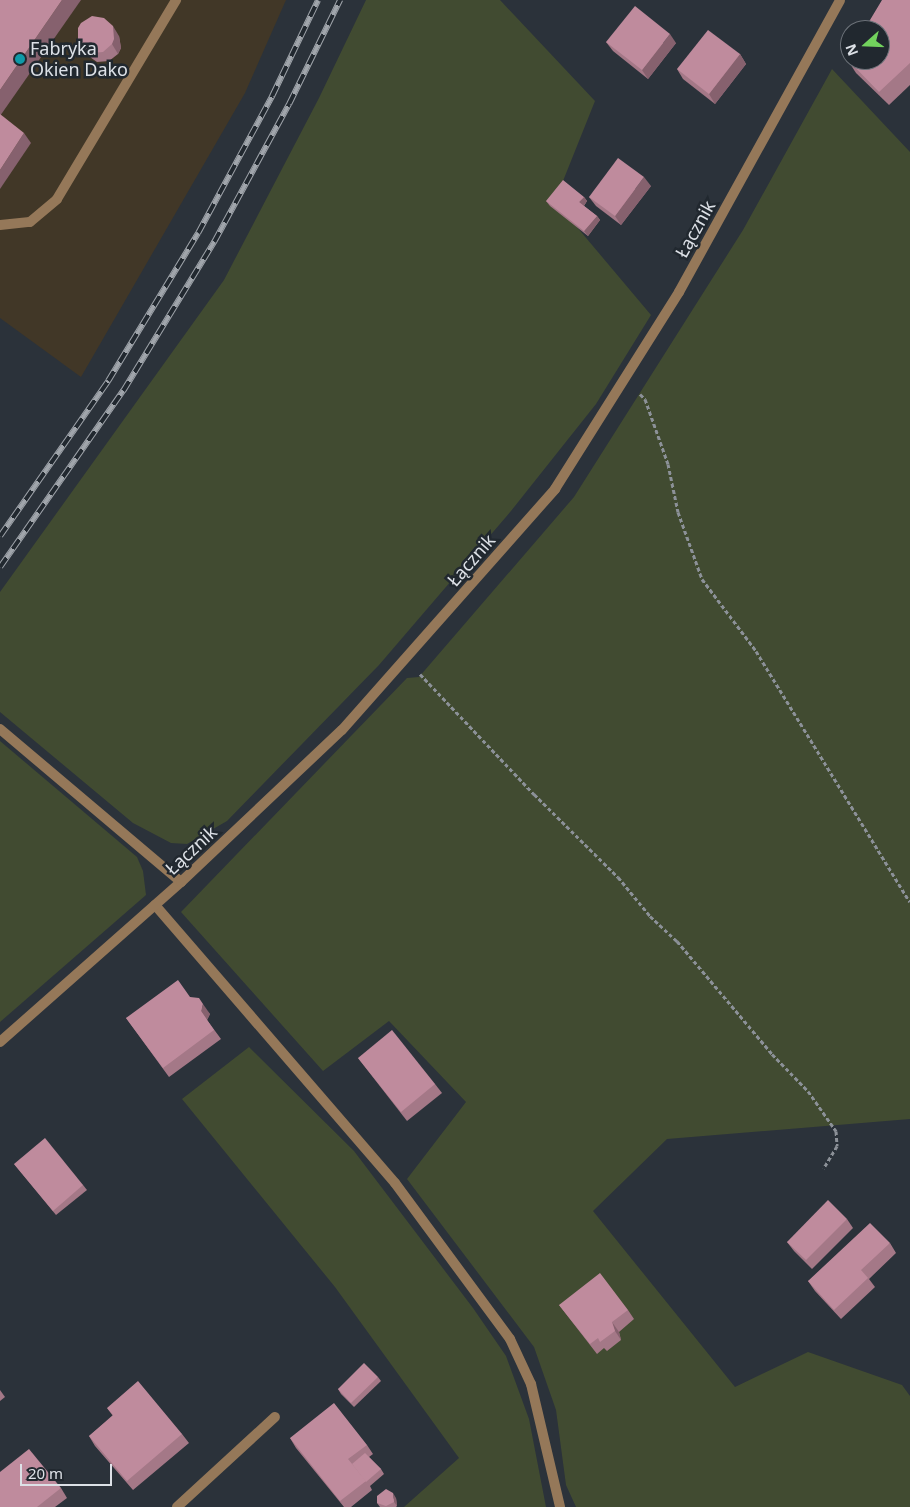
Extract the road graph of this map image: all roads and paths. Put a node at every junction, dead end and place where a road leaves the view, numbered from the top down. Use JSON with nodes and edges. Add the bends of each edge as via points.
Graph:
{"nodes":[{"id":1,"x":176,"y":0,"type":"edge"},
{"id":2,"x":840,"y":0,"type":"edge"},
{"id":3,"x":0,"y":225,"type":"edge"},
{"id":4,"x":626,"y":376,"type":"junction"},
{"id":5,"x":405,"y":659,"type":"junction"},
{"id":6,"x":0,"y":730,"type":"edge"},
{"id":7,"x":181,"y":882,"type":"junction"},
{"id":8,"x":910,"y":902,"type":"edge"},
{"id":9,"x":155,"y":905,"type":"junction"},
{"id":10,"x":0,"y":1042,"type":"edge"},
{"id":11,"x":824,"y":1168,"type":"dead end"},
{"id":12,"x":275,"y":1417,"type":"dead end"},
{"id":13,"x":177,"y":1507,"type":"edge"},
{"id":14,"x":560,"y":1507,"type":"edge"}],
"edges":[{"from":1,"to":3,"type":"street","via":[[56,199],[30,222]]},
{"from":2,"to":4,"type":"street","name":"Łącznik","via":[[678,292]]},
{"from":4,"to":5,"type":"street","name":"Łącznik","via":[[555,489]]},
{"from":4,"to":8,"type":"path","via":[[644,399],[668,464],[678,512],[702,579],[756,650]]},
{"from":5,"to":7,"type":"street","name":"Łącznik","via":[[342,730]]},
{"from":5,"to":11,"type":"path","via":[[618,877],[808,1091],[836,1131],[837,1146]]},
{"from":6,"to":7,"type":"street"},
{"from":7,"to":9,"type":"street","name":"Łącznik"},
{"from":9,"to":10,"type":"street","name":"Łącznik"},
{"from":9,"to":14,"type":"street","via":[[396,1182],[510,1339],[531,1384]]},
{"from":12,"to":13,"type":"street"}]}
